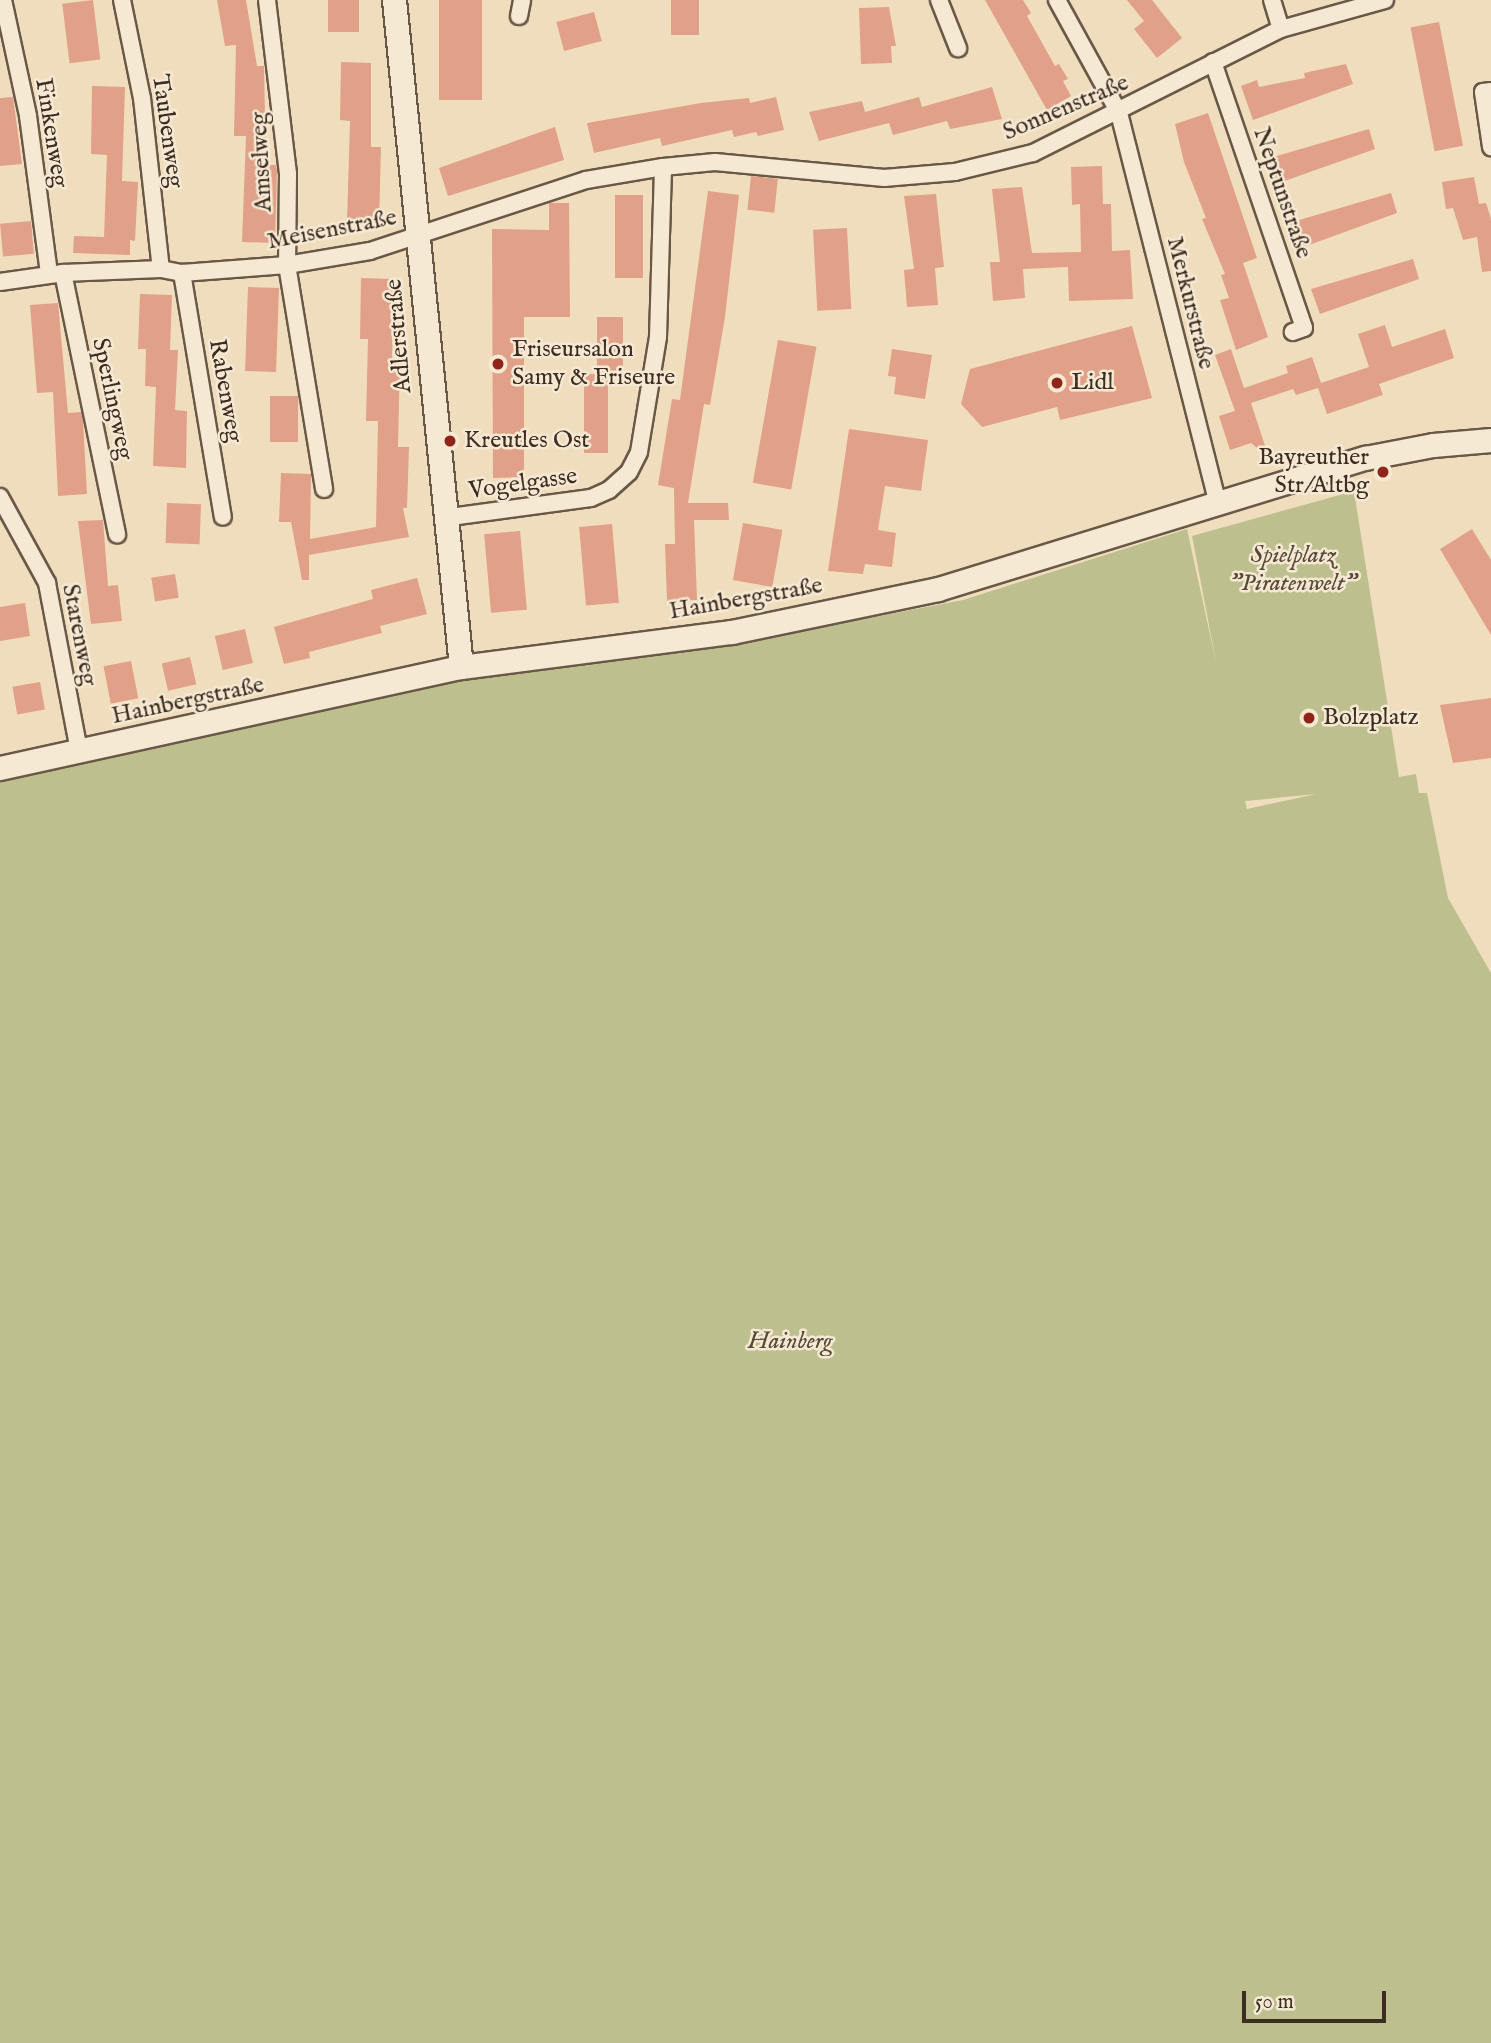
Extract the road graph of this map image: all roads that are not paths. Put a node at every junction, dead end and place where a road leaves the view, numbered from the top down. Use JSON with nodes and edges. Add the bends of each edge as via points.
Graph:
{"nodes":[{"id":1,"x":3,"y":0,"type":"edge"},
{"id":2,"x":122,"y":0,"type":"edge"},
{"id":3,"x":267,"y":0,"type":"edge"},
{"id":4,"x":394,"y":0,"type":"edge"},
{"id":5,"x":939,"y":0,"type":"edge"},
{"id":6,"x":1057,"y":0,"type":"edge"},
{"id":7,"x":1272,"y":0,"type":"edge"},
{"id":8,"x":1385,"y":0,"type":"edge"},
{"id":9,"x":1280,"y":29,"type":"junction"},
{"id":10,"x":958,"y":48,"type":"dead end"},
{"id":11,"x":1213,"y":62,"type":"junction"},
{"id":12,"x":1491,"y":91,"type":"edge"},
{"id":13,"x":1119,"y":113,"type":"junction"},
{"id":14,"x":1491,"y":147,"type":"edge"},
{"id":15,"x":663,"y":167,"type":"junction"},
{"id":16,"x":416,"y":237,"type":"junction"},
{"id":17,"x":287,"y":265,"type":"junction"},
{"id":18,"x":161,"y":269,"type":"junction"},
{"id":19,"x":182,"y":273,"type":"junction"},
{"id":20,"x":56,"y":274,"type":"junction"},
{"id":21,"x":0,"y":282,"type":"edge"},
{"id":22,"x":1293,"y":332,"type":"dead end"},
{"id":23,"x":1491,"y":440,"type":"edge"},
{"id":24,"x":324,"y":489,"type":"dead end"},
{"id":25,"x":0,"y":497,"type":"edge"},
{"id":26,"x":1217,"y":503,"type":"junction"},
{"id":27,"x":223,"y":517,"type":"dead end"},
{"id":28,"x":443,"y":518,"type":"junction"},
{"id":29,"x":117,"y":534,"type":"dead end"},
{"id":30,"x":461,"y":667,"type":"junction"},
{"id":31,"x":79,"y":751,"type":"junction"},
{"id":32,"x":0,"y":768,"type":"edge"}],
"edges":[{"from":1,"to":20,"type":"street","name":"Finkenweg"},
{"from":2,"to":18,"type":"street","name":"Taubenweg","via":[[142,98]]},
{"from":3,"to":17,"type":"street","name":"Amselweg","via":[[288,174]]},
{"from":4,"to":16,"type":"street","name":"Adlerstraße"},
{"from":5,"to":10,"type":"street"},
{"from":6,"to":13,"type":"street","name":"Merkurstraße"},
{"from":7,"to":9,"type":"street"},
{"from":8,"to":9,"type":"street","name":"Sonnenstraße"},
{"from":9,"to":11,"type":"street","name":"Sonnenstraße"},
{"from":11,"to":13,"type":"street","name":"Sonnenstraße"},
{"from":11,"to":22,"type":"street","name":"Neptunstraße","via":[[1304,328]]},
{"from":12,"to":14,"type":"street","via":[[1483,92]]},
{"from":13,"to":15,"type":"street","name":"Sonnenstraße","via":[[1032,153],[955,172],[884,178],[715,162]]},
{"from":13,"to":26,"type":"street","name":"Merkurstraße"},
{"from":15,"to":16,"type":"street","name":"Meisenstraße","via":[[586,180]]},
{"from":15,"to":28,"type":"street","name":"Vogelgasse","via":[[658,337],[639,452],[629,472],[609,490],[591,498]]},
{"from":16,"to":17,"type":"street","name":"Meisenstraße","via":[[370,251]]},
{"from":16,"to":28,"type":"street","name":"Adlerstraße"},
{"from":17,"to":19,"type":"street","name":"Meisenstraße"},
{"from":17,"to":24,"type":"street","name":"Amselweg"},
{"from":18,"to":19,"type":"street","name":"Meisenstraße"},
{"from":18,"to":20,"type":"street","name":"Meisenstraße"},
{"from":19,"to":27,"type":"street","name":"Rabenweg"},
{"from":20,"to":21,"type":"street","name":"Meisenstraße"},
{"from":20,"to":29,"type":"street","name":"Sperlingweg"},
{"from":23,"to":26,"type":"street","name":"Hainbergstraße","via":[[1433,444],[1365,458]]},
{"from":25,"to":31,"type":"street","name":"Starenweg","via":[[47,583]]},
{"from":26,"to":30,"type":"street","name":"Hainbergstraße","via":[[938,589],[787,622]]},
{"from":28,"to":30,"type":"street","name":"Adlerstraße"},
{"from":30,"to":31,"type":"street","name":"Hainbergstraße"},
{"from":31,"to":32,"type":"street","name":"Hainbergstraße"}]}
